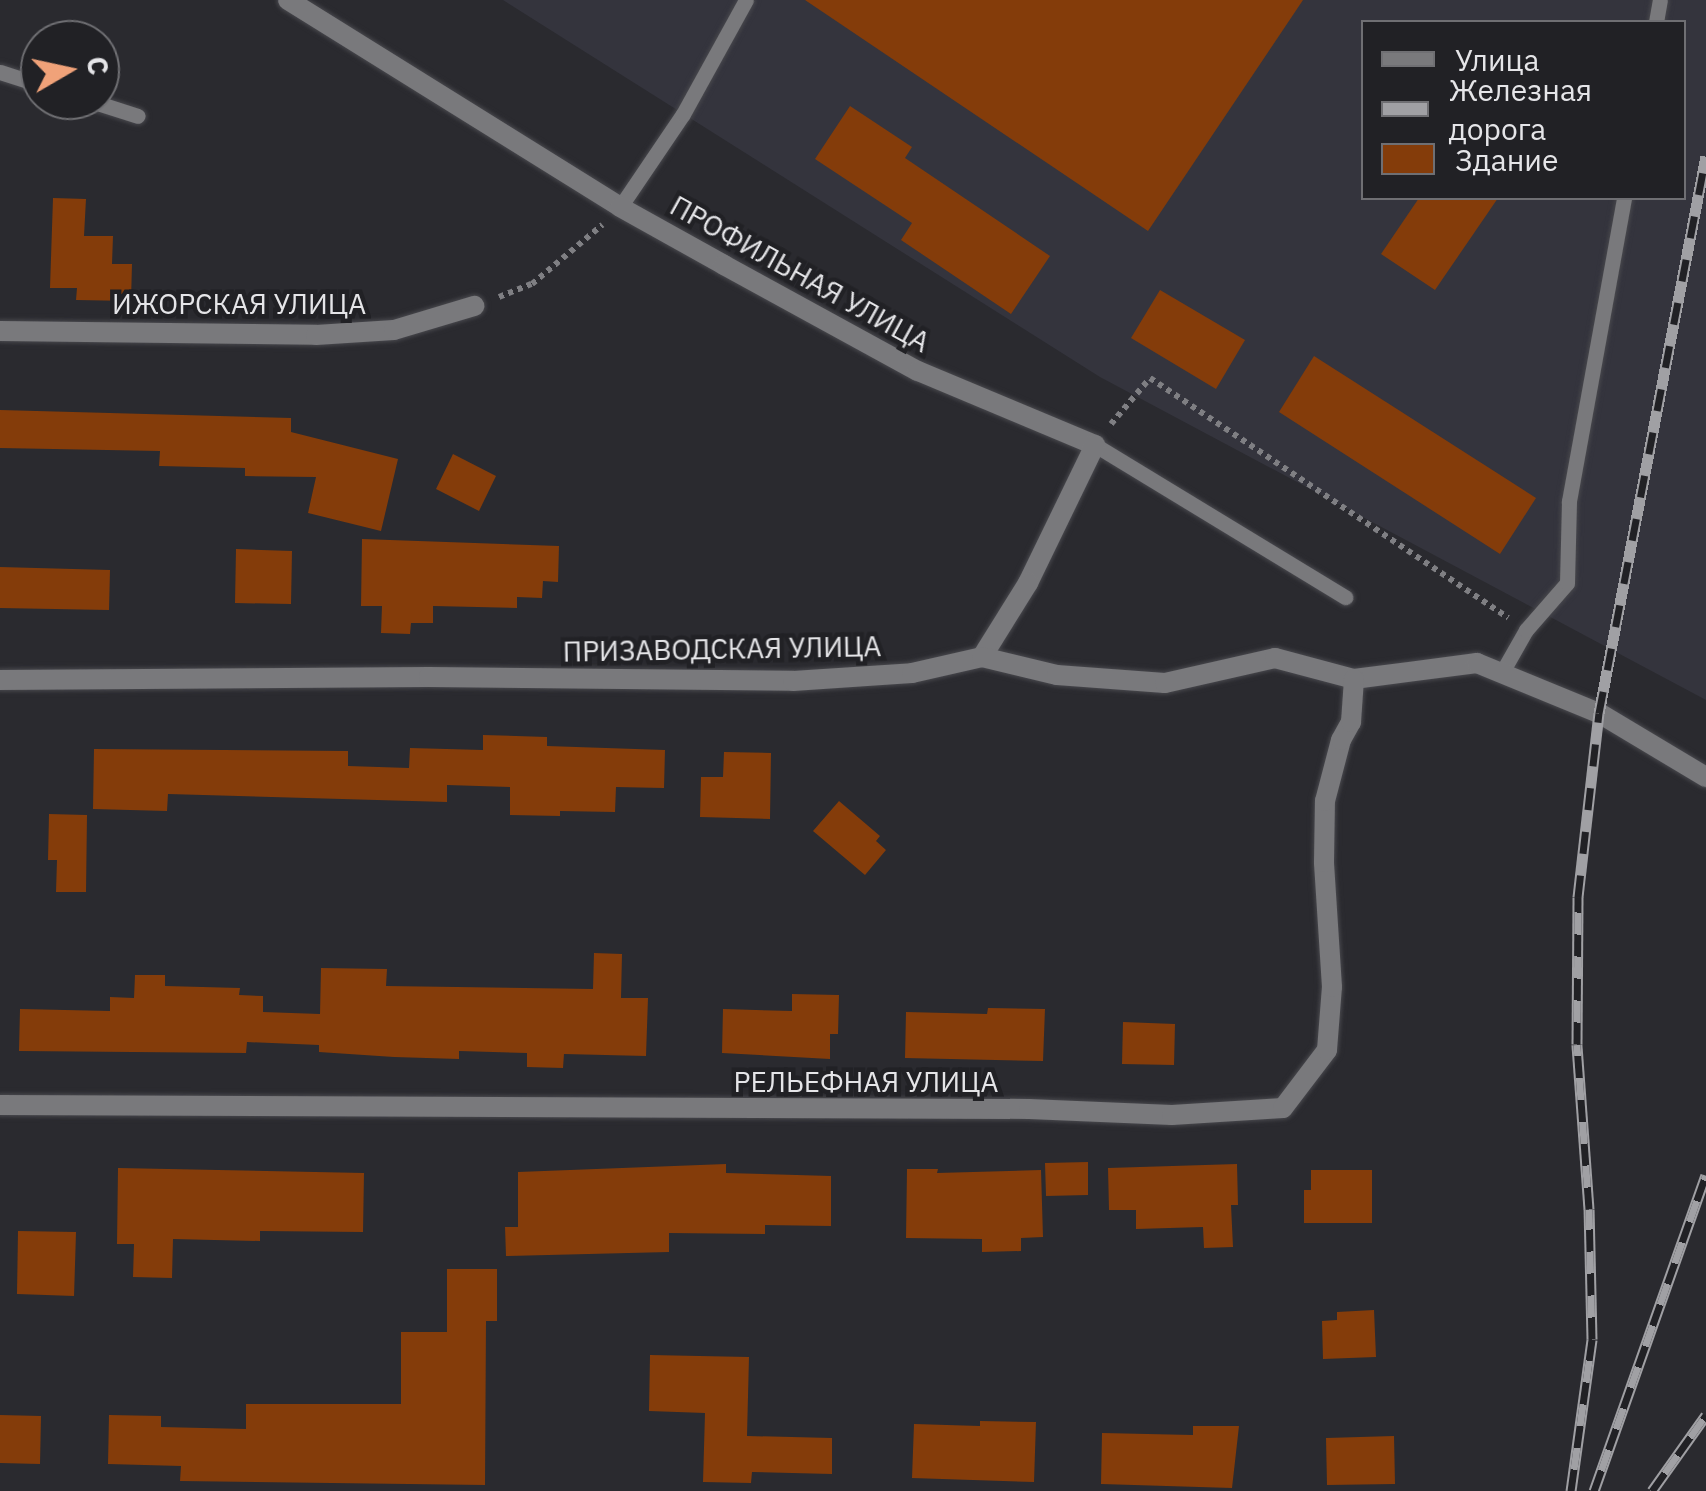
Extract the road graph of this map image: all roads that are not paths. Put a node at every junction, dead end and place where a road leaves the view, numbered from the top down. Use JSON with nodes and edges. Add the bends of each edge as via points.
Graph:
{"nodes":[{"id":1,"x":288,"y":0,"type":"edge"},
{"id":2,"x":746,"y":0,"type":"edge"},
{"id":3,"x":120,"y":110,"type":"edge"},
{"id":4,"x":138,"y":116,"type":"dead end"},
{"id":5,"x":1624,"y":200,"type":"edge"},
{"id":6,"x":620,"y":207,"type":"junction"},
{"id":7,"x":474,"y":306,"type":"road end"},
{"id":8,"x":0,"y":331,"type":"edge"},
{"id":9,"x":1094,"y":445,"type":"junction"},
{"id":10,"x":1345,"y":597,"type":"dead end"},
{"id":11,"x":982,"y":656,"type":"junction"},
{"id":12,"x":1500,"y":674,"type":"junction"},
{"id":13,"x":1354,"y":679,"type":"junction"},
{"id":14,"x":0,"y":680,"type":"edge"},
{"id":15,"x":1706,"y":777,"type":"edge"},
{"id":16,"x":0,"y":1105,"type":"edge"}],
"edges":[{"from":1,"to":6,"type":"street","name":"ПРОФИЛЬНАЯ УЛИЦА"},
{"from":2,"to":6,"type":"lane","via":[[683,114]]},
{"from":3,"to":4,"type":"lane"},
{"from":5,"to":12,"type":"lane","via":[[1569,502],[1567,583],[1526,630]]},
{"from":6,"to":9,"type":"street","name":"ПРОФИЛЬНАЯ УЛИЦА","via":[[918,371]]},
{"from":7,"to":8,"type":"street","name":"ИЖОРСКАЯ УЛИЦА","via":[[394,330],[316,335]]},
{"from":9,"to":10,"type":"lane"},
{"from":9,"to":11,"type":"street","via":[[1028,582]]},
{"from":11,"to":13,"type":"street","name":"ПРИЗАВОДСКАЯ УЛИЦА","via":[[1057,675],[1165,683],[1275,658]]},
{"from":11,"to":14,"type":"street","name":"ПРИЗАВОДСКАЯ УЛИЦА","via":[[912,673],[792,681]]},
{"from":12,"to":13,"type":"street","name":"ПРИЗАВОДСКАЯ УЛИЦА","via":[[1477,663]]},
{"from":12,"to":15,"type":"street","name":"ПРИЗАВОДСКАЯ УЛИЦА","via":[[1600,713]]},
{"from":13,"to":16,"type":"street","name":"РЕЛЬЕФНАЯ УЛИЦА","via":[[1351,722],[1325,801],[1328,1050],[1283,1108],[1172,1115]]}]}
